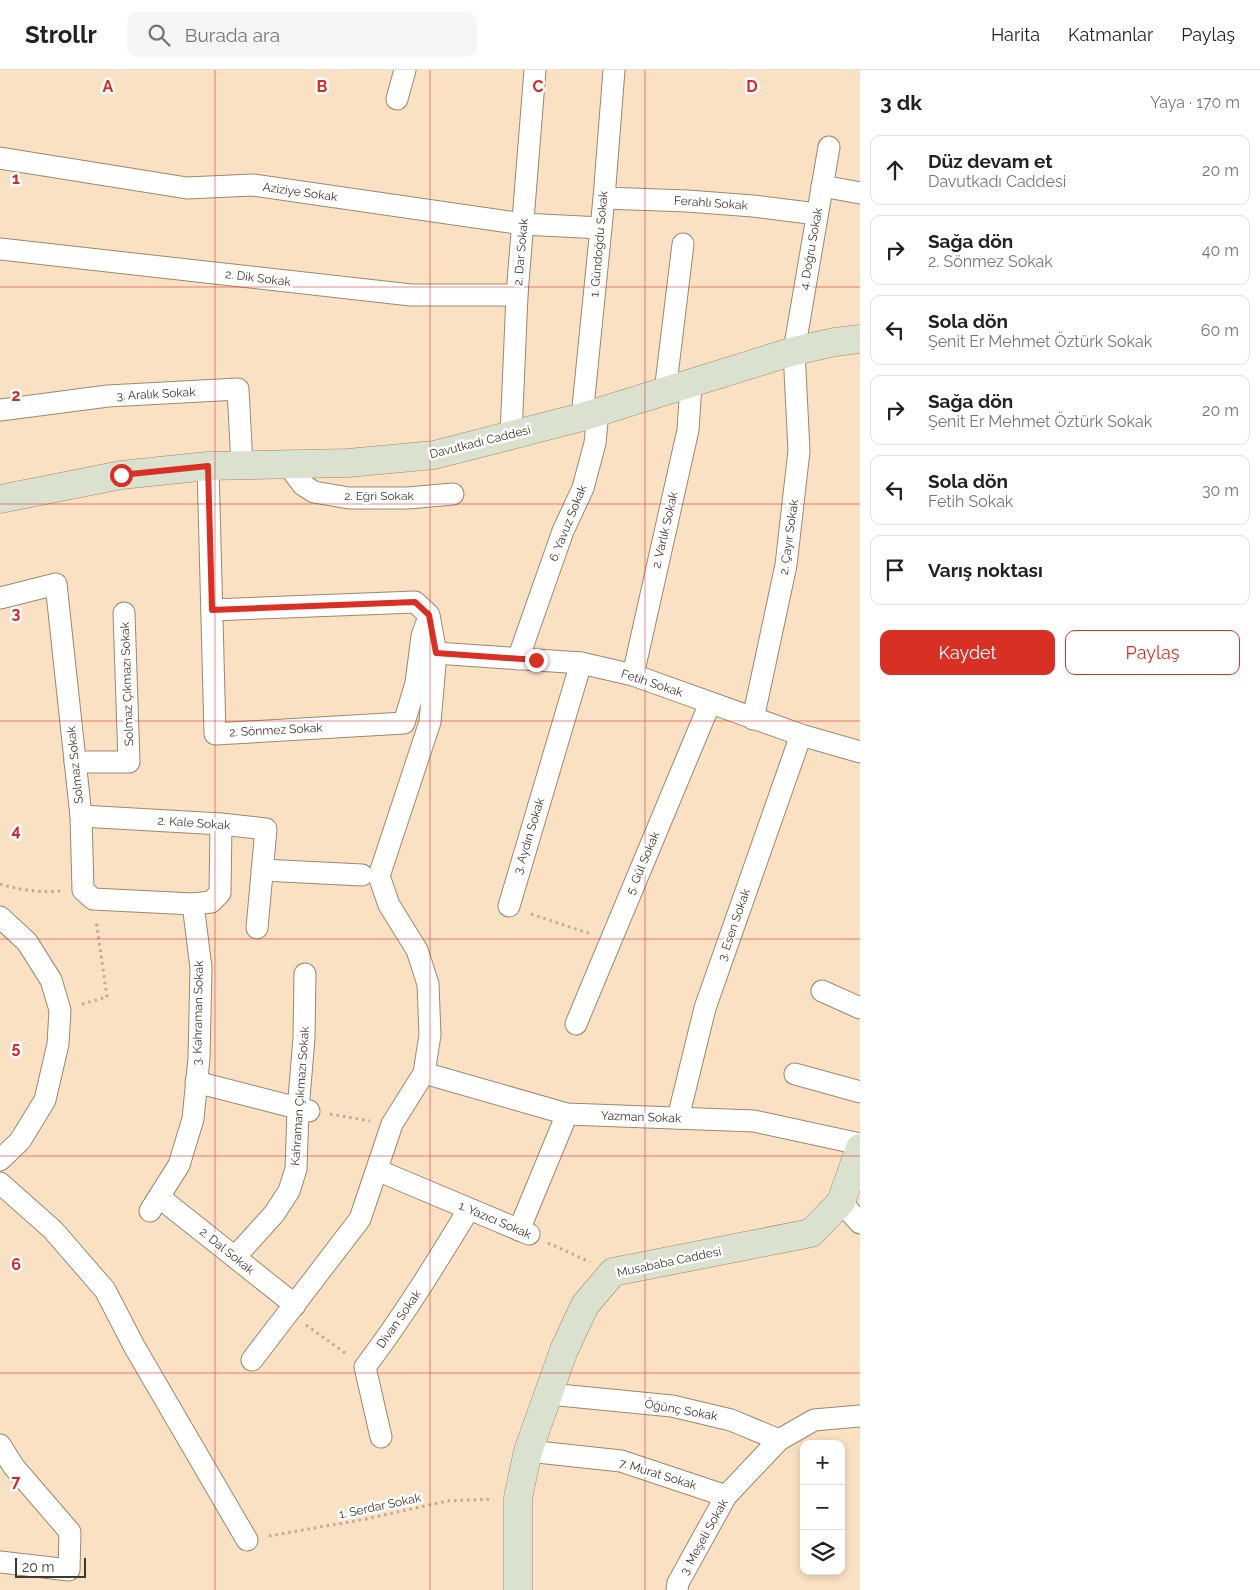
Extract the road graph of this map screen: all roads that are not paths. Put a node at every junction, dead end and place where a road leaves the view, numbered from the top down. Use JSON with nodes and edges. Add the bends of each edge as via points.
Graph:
{"nodes":[{"id":1,"x":405,"y":70,"type":"edge"},
{"id":2,"x":535,"y":70,"type":"edge"},
{"id":3,"x":614,"y":70,"type":"edge"},
{"id":4,"x":397,"y":99,"type":"dead end"},
{"id":5,"x":829,"y":147,"type":"dead end"},
{"id":6,"x":0,"y":158,"type":"edge"},
{"id":7,"x":822,"y":186,"type":"junction"},
{"id":8,"x":860,"y":193,"type":"edge"},
{"id":9,"x":604,"y":198,"type":"junction"},
{"id":10,"x":817,"y":214,"type":"junction"},
{"id":11,"x":523,"y":224,"type":"junction"},
{"id":12,"x":601,"y":228,"type":"junction"},
{"id":13,"x":683,"y":244,"type":"dead end"},
{"id":14,"x":0,"y":250,"type":"edge"},
{"id":15,"x":517,"y":295,"type":"junction"},
{"id":16,"x":860,"y":339,"type":"edge"},
{"id":17,"x":794,"y":351,"type":"junction"},
{"id":18,"x":691,"y":384,"type":"junction"},
{"id":19,"x":665,"y":392,"type":"junction"},
{"id":20,"x":0,"y":410,"type":"edge"},
{"id":21,"x":590,"y":415,"type":"junction"},
{"id":22,"x":511,"y":435,"type":"junction"},
{"id":23,"x":288,"y":464,"type":"junction"},
{"id":24,"x":242,"y":465,"type":"junction"},
{"id":25,"x":208,"y":466,"type":"junction"},
{"id":26,"x":453,"y":494,"type":"dead end"},
{"id":27,"x":0,"y":499,"type":"edge"},
{"id":28,"x":0,"y":598,"type":"edge"},
{"id":29,"x":212,"y":610,"type":"junction"},
{"id":30,"x":124,"y":613,"type":"dead end"},
{"id":31,"x":429,"y":615,"type":"junction"},
{"id":32,"x":436,"y":653,"type":"junction"},
{"id":33,"x":518,"y":658,"type":"junction"},
{"id":34,"x":581,"y":663,"type":"junction"},
{"id":35,"x":633,"y":675,"type":"junction"},
{"id":36,"x":710,"y":703,"type":"junction"},
{"id":37,"x":753,"y":719,"type":"junction"},
{"id":38,"x":801,"y":735,"type":"junction"},
{"id":39,"x":860,"y":752,"type":"edge"},
{"id":40,"x":75,"y":762,"type":"junction"},
{"id":41,"x":81,"y":816,"type":"junction"},
{"id":42,"x":221,"y":824,"type":"junction"},
{"id":43,"x":262,"y":870,"type":"junction"},
{"id":44,"x":362,"y":875,"type":"dead end"},
{"id":45,"x":193,"y":904,"type":"junction"},
{"id":46,"x":509,"y":906,"type":"road end"},
{"id":47,"x":0,"y":917,"type":"edge"},
{"id":48,"x":257,"y":928,"type":"dead end"},
{"id":49,"x":305,"y":974,"type":"dead end"},
{"id":50,"x":822,"y":991,"type":"dead end"},
{"id":51,"x":860,"y":1008,"type":"edge"},
{"id":52,"x":576,"y":1024,"type":"dead end"},
{"id":53,"x":424,"y":1073,"type":"junction"},
{"id":54,"x":796,"y":1074,"type":"dead end"},
{"id":55,"x":196,"y":1082,"type":"junction"},
{"id":56,"x":860,"y":1092,"type":"edge"},
{"id":57,"x":304,"y":1110,"type":"junction"},
{"id":58,"x":567,"y":1114,"type":"junction"},
{"id":59,"x":678,"y":1118,"type":"junction"},
{"id":60,"x":860,"y":1146,"type":"edge"},
{"id":61,"x":0,"y":1160,"type":"edge"},
{"id":62,"x":377,"y":1170,"type":"junction"},
{"id":63,"x":0,"y":1183,"type":"edge"},
{"id":64,"x":841,"y":1202,"type":"junction"},
{"id":65,"x":155,"y":1204,"type":"joint"},
{"id":66,"x":469,"y":1209,"type":"junction"},
{"id":67,"x":860,"y":1222,"type":"edge"},
{"id":68,"x":235,"y":1257,"type":"junction"},
{"id":69,"x":292,"y":1309,"type":"junction"},
{"id":70,"x":252,"y":1360,"type":"dead end"},
{"id":71,"x":549,"y":1394,"type":"junction"},
{"id":72,"x":860,"y":1416,"type":"edge"},
{"id":73,"x":381,"y":1437,"type":"dead end"},
{"id":74,"x":780,"y":1440,"type":"junction"},
{"id":75,"x":0,"y":1445,"type":"edge"},
{"id":76,"x":528,"y":1451,"type":"junction"},
{"id":77,"x":726,"y":1496,"type":"junction"},
{"id":78,"x":247,"y":1540,"type":"road end"},
{"id":79,"x":0,"y":1562,"type":"edge"},
{"id":80,"x":518,"y":1590,"type":"edge"},
{"id":81,"x":677,"y":1590,"type":"edge"}],
"edges":[{"from":1,"to":4,"type":"street"},
{"from":2,"to":11,"type":"street","name":"2. Dar Sokak"},
{"from":3,"to":9,"type":"street","name":"1. Gündoğdu Sokak"},
{"from":5,"to":7,"type":"street","name":"4. Doğru Sokak"},
{"from":6,"to":11,"type":"street","name":"Aziziye Sokak","via":[[187,188],[253,185]]},
{"from":7,"to":8,"type":"street"},
{"from":7,"to":10,"type":"street","name":"4. Doğru Sokak"},
{"from":9,"to":10,"type":"street","name":"Ferahlı Sokak","via":[[687,201]]},
{"from":9,"to":12,"type":"street","name":"1. Gündoğdu Sokak"},
{"from":10,"to":17,"type":"street","name":"4. Doğru Sokak"},
{"from":11,"to":12,"type":"street","name":"Aziziye Sokak"},
{"from":11,"to":15,"type":"street","name":"2. Dar Sokak"},
{"from":12,"to":21,"type":"street","name":"1. Gündoğdu Sokak"},
{"from":13,"to":19,"type":"street"},
{"from":14,"to":15,"type":"street","name":"2. Dik Sokak","via":[[411,295]]},
{"from":15,"to":22,"type":"street","name":"2. Dar Sokak"},
{"from":16,"to":17,"type":"main road","name":"Davutkadı Caddesi"},
{"from":17,"to":18,"type":"main road","name":"Davutkadı Caddesi"},
{"from":17,"to":37,"type":"street","name":"2. Çayır Sokak","via":[[800,451],[786,565]]},
{"from":18,"to":19,"type":"main road","name":"Davutkadı Caddesi"},
{"from":18,"to":35,"type":"street","name":"2. Varlık Sokak","via":[[688,430]]},
{"from":19,"to":21,"type":"main road","name":"Davutkadı Caddesi"},
{"from":20,"to":24,"type":"street","name":"3. Aralık Sokak","via":[[108,396],[238,390]]},
{"from":21,"to":22,"type":"main road","name":"Davutkadı Caddesi"},
{"from":21,"to":33,"type":"street","name":"6. Yavuz Sokak","via":[[595,443],[583,488],[563,531]]},
{"from":22,"to":23,"type":"main road","name":"Davutkadı Caddesi","via":[[434,455],[348,463]]},
{"from":23,"to":24,"type":"main road","name":"Davutkadı Caddesi"},
{"from":23,"to":26,"type":"street","name":"2. Eğri Sokak","via":[[304,485],[314,492],[349,498]]},
{"from":24,"to":25,"type":"main road","name":"Davutkadı Caddesi"},
{"from":25,"to":27,"type":"main road","name":"Davutkadı Caddesi","via":[[121,475]]},
{"from":25,"to":29,"type":"street","name":"2. Sönmez Sokak"},
{"from":28,"to":40,"type":"street","name":"Solmaz Sokak","via":[[56,584]]},
{"from":29,"to":31,"type":"street","via":[[415,602]]},
{"from":29,"to":31,"type":"street","name":"2. Sönmez Sokak","via":[[215,734],[404,722],[416,683],[422,636]]},
{"from":30,"to":40,"type":"street","name":"Solmaz Çıkmazı Sokak","via":[[129,762]]},
{"from":31,"to":32,"type":"street"},
{"from":32,"to":33,"type":"street","name":"Fetih Sokak"},
{"from":32,"to":53,"type":"street","via":[[430,722],[379,876],[389,904],[417,950],[428,984],[430,1035]]},
{"from":33,"to":34,"type":"street","name":"Fetih Sokak"},
{"from":34,"to":35,"type":"street","name":"Fetih Sokak"},
{"from":34,"to":46,"type":"street","name":"3. Aydın Sokak"},
{"from":35,"to":36,"type":"street","name":"Fetih Sokak"},
{"from":36,"to":37,"type":"street","name":"Fetih Sokak"},
{"from":36,"to":52,"type":"street","name":"5. Gül Sokak"},
{"from":37,"to":38,"type":"street","name":"Fetih Sokak"},
{"from":38,"to":39,"type":"street","name":"Fetih Sokak"},
{"from":38,"to":59,"type":"street","name":"3. Esen Sokak","via":[[705,1008]]},
{"from":40,"to":41,"type":"street","name":"Solmaz Sokak"},
{"from":41,"to":42,"type":"street","name":"2. Kale Sokak"},
{"from":41,"to":45,"type":"street","name":"Solmaz Sokak","via":[[88,894]]},
{"from":42,"to":43,"type":"street","name":"2. Kale Sokak","via":[[266,829]]},
{"from":42,"to":45,"type":"street","via":[[220,893],[211,902]]},
{"from":43,"to":44,"type":"street"},
{"from":43,"to":48,"type":"street","name":"2. Kale Sokak"},
{"from":45,"to":55,"type":"street","name":"3. Kahraman Sokak","via":[[201,968]]},
{"from":47,"to":61,"type":"street","via":[[27,942],[51,980],[60,1010],[58,1044],[45,1100],[20,1141]]},
{"from":49,"to":57,"type":"street","name":"Kahraman Çıkmazı Sokak"},
{"from":50,"to":51,"type":"street"},
{"from":53,"to":58,"type":"street","name":"Yazman Sokak"},
{"from":53,"to":62,"type":"street","via":[[392,1124]]},
{"from":54,"to":56,"type":"street"},
{"from":55,"to":57,"type":"street"},
{"from":55,"to":65,"type":"street","name":"3. Kahraman Sokak","via":[[193,1119],[179,1165]]},
{"from":57,"to":68,"type":"street","name":"Kahraman Çıkmazı Sokak","via":[[296,1169],[289,1191],[274,1214]]},
{"from":58,"to":59,"type":"street","name":"Yazman Sokak"},
{"from":58,"to":66,"type":"street","name":"1. Yazıcı Sokak","via":[[524,1232]]},
{"from":59,"to":60,"type":"street","name":"Yazman Sokak","via":[[754,1121]]},
{"from":60,"to":64,"type":"main road","name":"Musababa Caddesi"},
{"from":62,"to":66,"type":"street","name":"1. Yazıcı Sokak"},
{"from":62,"to":69,"type":"street","via":[[360,1219]]},
{"from":63,"to":78,"type":"street","via":[[53,1230],[105,1290]]},
{"from":64,"to":67,"type":"street"},
{"from":64,"to":71,"type":"main road","name":"Musababa Caddesi","via":[[812,1233],[613,1272],[584,1305]]},
{"from":65,"to":68,"type":"street","name":"2. Dal Sokak"},
{"from":66,"to":73,"type":"street","name":"Divan Sokak","via":[[428,1278],[365,1367]]},
{"from":68,"to":69,"type":"street","name":"2. Dal Sokak"},
{"from":69,"to":70,"type":"street"},
{"from":71,"to":74,"type":"street","name":"Öğünç Sokak","via":[[672,1406],[731,1420]]},
{"from":71,"to":76,"type":"main road","name":"Musababa Caddesi"},
{"from":72,"to":74,"type":"street","name":"3. Meşeli Sokak","via":[[814,1420]]},
{"from":74,"to":77,"type":"street","name":"3. Meşeli Sokak"},
{"from":75,"to":79,"type":"street","via":[[14,1467],[70,1532],[69,1570]]},
{"from":76,"to":77,"type":"street","name":"7. Murat Sokak","via":[[621,1462]]},
{"from":76,"to":80,"type":"main road","name":"Musababa Caddesi","via":[[518,1498]]},
{"from":77,"to":81,"type":"street","name":"3. Meşeli Sokak"}]}
